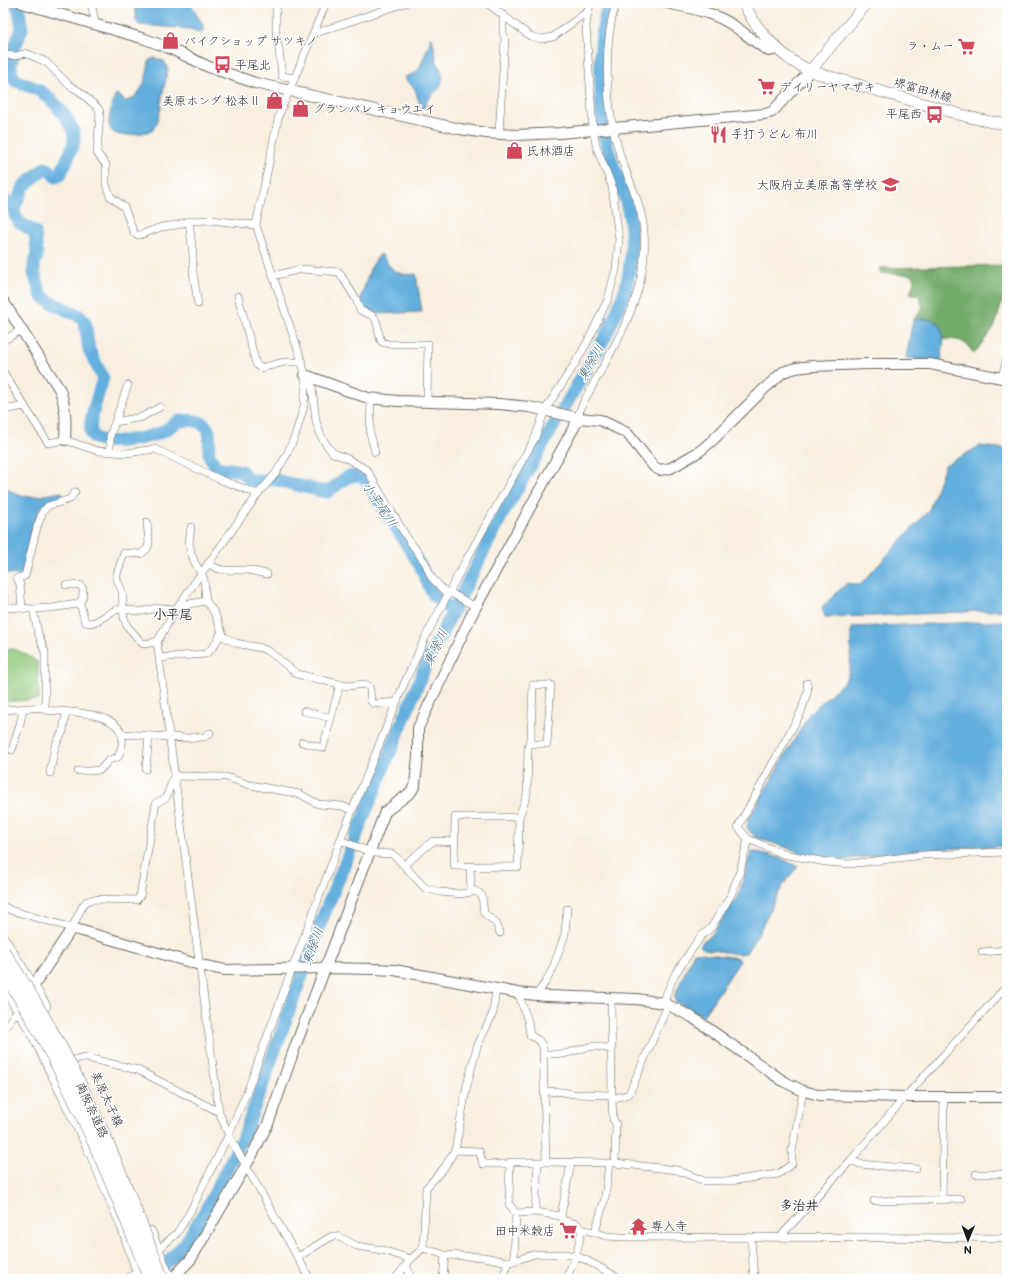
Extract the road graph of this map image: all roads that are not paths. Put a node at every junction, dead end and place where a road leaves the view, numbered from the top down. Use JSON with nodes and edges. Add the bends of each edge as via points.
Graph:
{"nodes":[{"id":1,"x":22,"y":3,"type":"edge"},
{"id":2,"x":90,"y":3,"type":"edge"},
{"id":3,"x":276,"y":3,"type":"edge"},
{"id":4,"x":326,"y":3,"type":"edge"},
{"id":5,"x":405,"y":3,"type":"edge"},
{"id":6,"x":487,"y":3,"type":"edge"},
{"id":7,"x":591,"y":3,"type":"edge"},
{"id":8,"x":616,"y":3,"type":"edge"},
{"id":9,"x":667,"y":3,"type":"edge"},
{"id":10,"x":744,"y":3,"type":"edge"},
{"id":11,"x":867,"y":3,"type":"edge"},
{"id":12,"x":588,"y":11,"type":"junction"},
{"id":13,"x":503,"y":15,"type":"junction"},
{"id":14,"x":96,"y":25,"type":"junction"},
{"id":15,"x":313,"y":34,"type":"junction"},
{"id":16,"x":777,"y":49,"type":"junction"},
{"id":17,"x":6,"y":55,"type":"dead end"},
{"id":18,"x":810,"y":71,"type":"junction"},
{"id":19,"x":294,"y":78,"type":"junction"},
{"id":20,"x":289,"y":91,"type":"junction"},
{"id":21,"x":1007,"y":123,"type":"edge"},
{"id":22,"x":611,"y":128,"type":"junction"},
{"id":23,"x":595,"y":130,"type":"junction"},
{"id":24,"x":499,"y":133,"type":"junction"},
{"id":25,"x":189,"y":221,"type":"junction"},
{"id":26,"x":256,"y":225,"type":"junction"},
{"id":27,"x":273,"y":276,"type":"junction"},
{"id":28,"x":238,"y":296,"type":"dead end"},
{"id":29,"x":3,"y":301,"type":"edge"},
{"id":30,"x":198,"y":304,"type":"dead end"},
{"id":31,"x":21,"y":330,"type":"junction"},
{"id":32,"x":3,"y":341,"type":"edge"},
{"id":33,"x":1007,"y":355,"type":"edge"},
{"id":34,"x":302,"y":362,"type":"junction"},
{"id":35,"x":3,"y":372,"type":"edge"},
{"id":36,"x":308,"y":376,"type":"junction"},
{"id":37,"x":1005,"y":378,"type":"edge"},
{"id":38,"x":128,"y":384,"type":"dead end"},
{"id":39,"x":371,"y":398,"type":"junction"},
{"id":40,"x":427,"y":402,"type":"junction"},
{"id":41,"x":25,"y":406,"type":"junction"},
{"id":42,"x":160,"y":407,"type":"dead end"},
{"id":43,"x":3,"y":410,"type":"edge"},
{"id":44,"x":547,"y":411,"type":"junction"},
{"id":45,"x":576,"y":417,"type":"junction"},
{"id":46,"x":115,"y":422,"type":"junction"},
{"id":47,"x":65,"y":440,"type":"junction"},
{"id":48,"x":110,"y":451,"type":"junction"},
{"id":49,"x":375,"y":452,"type":"dead end"},
{"id":50,"x":76,"y":492,"type":"dead end"},
{"id":51,"x":258,"y":494,"type":"junction"},
{"id":52,"x":147,"y":522,"type":"dead end"},
{"id":53,"x":191,"y":527,"type":"dead end"},
{"id":54,"x":208,"y":563,"type":"junction"},
{"id":55,"x":202,"y":574,"type":"junction"},
{"id":56,"x":267,"y":574,"type":"dead end"},
{"id":57,"x":66,"y":585,"type":"dead end"},
{"id":58,"x":448,"y":593,"type":"junction"},
{"id":59,"x":3,"y":594,"type":"edge"},
{"id":60,"x":206,"y":600,"type":"junction"},
{"id":61,"x":80,"y":603,"type":"junction"},
{"id":62,"x":4,"y":607,"type":"edge"},
{"id":63,"x":476,"y":607,"type":"junction"},
{"id":64,"x":22,"y":608,"type":"junction"},
{"id":65,"x":177,"y":608,"type":"junction"},
{"id":66,"x":33,"y":609,"type":"junction"},
{"id":67,"x":123,"y":609,"type":"junction"},
{"id":68,"x":221,"y":633,"type":"junction"},
{"id":69,"x":157,"y":642,"type":"junction"},
{"id":70,"x":159,"y":658,"type":"junction"},
{"id":71,"x":808,"y":683,"type":"dead end"},
{"id":72,"x":340,"y":684,"type":"junction"},
{"id":73,"x":397,"y":702,"type":"junction"},
{"id":74,"x":45,"y":707,"type":"junction"},
{"id":75,"x":23,"y":709,"type":"junction"},
{"id":76,"x":3,"y":710,"type":"edge"},
{"id":77,"x":304,"y":710,"type":"dead end"},
{"id":78,"x":66,"y":712,"type":"junction"},
{"id":79,"x":331,"y":718,"type":"junction"},
{"id":80,"x":210,"y":733,"type":"dead end"},
{"id":81,"x":122,"y":734,"type":"junction"},
{"id":82,"x":149,"y":736,"type":"junction"},
{"id":83,"x":170,"y":738,"type":"junction"},
{"id":84,"x":302,"y":742,"type":"dead end"},
{"id":85,"x":529,"y":744,"type":"junction"},
{"id":86,"x":12,"y":750,"type":"dead end"},
{"id":87,"x":146,"y":769,"type":"dead end"},
{"id":88,"x":78,"y":770,"type":"dead end"},
{"id":89,"x":50,"y":773,"type":"dead end"},
{"id":90,"x":174,"y":776,"type":"junction"},
{"id":91,"x":352,"y":810,"type":"junction"},
{"id":92,"x":519,"y":817,"type":"junction"},
{"id":93,"x":748,"y":839,"type":"junction"},
{"id":94,"x":340,"y":840,"type":"junction"},
{"id":95,"x":454,"y":842,"type":"junction"},
{"id":96,"x":369,"y":852,"type":"junction"},
{"id":97,"x":1007,"y":852,"type":"edge"},
{"id":98,"x":404,"y":865,"type":"junction"},
{"id":99,"x":470,"y":866,"type":"junction"},
{"id":100,"x":471,"y":892,"type":"junction"},
{"id":101,"x":3,"y":906,"type":"edge"},
{"id":102,"x":567,"y":909,"type":"dead end"},
{"id":103,"x":72,"y":928,"type":"junction"},
{"id":104,"x":500,"y":933,"type":"dead end"},
{"id":105,"x":3,"y":938,"type":"edge"},
{"id":106,"x":1007,"y":950,"type":"edge"},
{"id":107,"x":3,"y":951,"type":"edge"},
{"id":108,"x":982,"y":952,"type":"dead end"},
{"id":109,"x":200,"y":965,"type":"junction"},
{"id":110,"x":321,"y":968,"type":"junction"},
{"id":111,"x":292,"y":969,"type":"junction"},
{"id":112,"x":3,"y":971,"type":"edge"},
{"id":113,"x":3,"y":984,"type":"edge"},
{"id":114,"x":1007,"y":986,"type":"edge"},
{"id":115,"x":33,"y":987,"type":"junction"},
{"id":116,"x":496,"y":989,"type":"junction"},
{"id":117,"x":518,"y":993,"type":"junction"},
{"id":118,"x":536,"y":995,"type":"junction"},
{"id":119,"x":611,"y":998,"type":"junction"},
{"id":120,"x":666,"y":1004,"type":"junction"},
{"id":121,"x":19,"y":1008,"type":"junction"},
{"id":122,"x":3,"y":1030,"type":"edge"},
{"id":123,"x":611,"y":1049,"type":"junction"},
{"id":124,"x":543,"y":1054,"type":"junction"},
{"id":125,"x":74,"y":1060,"type":"junction"},
{"id":126,"x":544,"y":1091,"type":"junction"},
{"id":127,"x":803,"y":1091,"type":"junction"},
{"id":128,"x":612,"y":1097,"type":"junction"},
{"id":129,"x":905,"y":1097,"type":"junction"},
{"id":130,"x":944,"y":1097,"type":"junction"},
{"id":131,"x":1007,"y":1097,"type":"edge"},
{"id":132,"x":219,"y":1112,"type":"junction"},
{"id":133,"x":229,"y":1135,"type":"junction"},
{"id":134,"x":455,"y":1150,"type":"junction"},
{"id":135,"x":851,"y":1160,"type":"junction"},
{"id":136,"x":244,"y":1162,"type":"junction"},
{"id":137,"x":538,"y":1162,"type":"junction"},
{"id":138,"x":546,"y":1162,"type":"junction"},
{"id":139,"x":571,"y":1163,"type":"junction"},
{"id":140,"x":612,"y":1163,"type":"junction"},
{"id":141,"x":510,"y":1164,"type":"junction"},
{"id":142,"x":916,"y":1169,"type":"dead end"},
{"id":143,"x":976,"y":1174,"type":"dead end"},
{"id":144,"x":1007,"y":1174,"type":"edge"},
{"id":145,"x":942,"y":1198,"type":"junction"},
{"id":146,"x":961,"y":1199,"type":"dead end"},
{"id":147,"x":874,"y":1201,"type":"dead end"},
{"id":148,"x":516,"y":1212,"type":"junction"},
{"id":149,"x":535,"y":1212,"type":"junction"},
{"id":150,"x":561,"y":1216,"type":"junction"},
{"id":151,"x":582,"y":1228,"type":"junction"},
{"id":152,"x":594,"y":1232,"type":"junction"},
{"id":153,"x":751,"y":1237,"type":"junction"},
{"id":154,"x":780,"y":1237,"type":"junction"},
{"id":155,"x":1007,"y":1238,"type":"edge"},
{"id":156,"x":423,"y":1248,"type":"junction"},
{"id":157,"x":159,"y":1253,"type":"junction"},
{"id":158,"x":445,"y":1254,"type":"junction"},
{"id":159,"x":576,"y":1256,"type":"junction"},
{"id":160,"x":298,"y":1257,"type":"junction"},
{"id":161,"x":411,"y":1258,"type":"junction"},
{"id":162,"x":511,"y":1262,"type":"junction"},
{"id":163,"x":406,"y":1265,"type":"junction"},
{"id":164,"x":142,"y":1276,"type":"edge"},
{"id":165,"x":127,"y":1279,"type":"edge"},
{"id":166,"x":168,"y":1279,"type":"edge"},
{"id":167,"x":310,"y":1279,"type":"edge"},
{"id":168,"x":395,"y":1279,"type":"edge"},
{"id":169,"x":409,"y":1279,"type":"edge"},
{"id":170,"x":443,"y":1279,"type":"edge"},
{"id":171,"x":503,"y":1279,"type":"edge"},
{"id":172,"x":566,"y":1279,"type":"edge"},
{"id":173,"x":626,"y":1279,"type":"edge"},
{"id":174,"x":754,"y":1279,"type":"edge"}],
"edges":[{"from":1,"to":14,"type":"street"},
{"from":2,"to":14,"type":"street"},
{"from":3,"to":19,"type":"street","via":[[276,38],[282,76]]},
{"from":4,"to":15,"type":"street"},
{"from":5,"to":15,"type":"street"},
{"from":6,"to":13,"type":"street"},
{"from":7,"to":12,"type":"street"},
{"from":8,"to":22,"type":"street","via":[[608,57]]},
{"from":9,"to":16,"type":"street","via":[[720,18],[769,51]]},
{"from":10,"to":16,"type":"main road","name":"堺富田林線","via":[[751,17]]},
{"from":11,"to":18,"type":"main road"},
{"from":12,"to":13,"type":"street","via":[[553,36],[541,39],[530,36]]},
{"from":12,"to":23,"type":"street","via":[[586,26]]},
{"from":13,"to":24,"type":"street","via":[[505,39]]},
{"from":14,"to":20,"type":"street","via":[[169,48],[233,76]]},
{"from":15,"to":19,"type":"street"},
{"from":16,"to":18,"type":"main road","name":"堺富田林線"},
{"from":17,"to":25,"type":"street","via":[[26,53],[46,62],[70,86],[98,108],[100,112],[97,153],[106,165],[107,190],[110,196],[124,207],[136,235]]},
{"from":18,"to":21,"type":"main road","name":"堺富田林線","via":[[969,117]]},
{"from":18,"to":22,"type":"street","via":[[772,112]]},
{"from":19,"to":20,"type":"street"},
{"from":20,"to":24,"type":"street","via":[[460,129]]},
{"from":20,"to":26,"type":"street","via":[[279,115]]},
{"from":22,"to":23,"type":"street"},
{"from":22,"to":45,"type":"street","via":[[640,205],[644,234],[643,267],[632,310]]},
{"from":23,"to":24,"type":"street","via":[[516,135]]},
{"from":23,"to":44,"type":"street","via":[[597,149],[613,192],[619,239],[616,269],[608,299],[588,341]]},
{"from":25,"to":26,"type":"street","via":[[211,220]]},
{"from":25,"to":30,"type":"street"},
{"from":26,"to":27,"type":"street"},
{"from":27,"to":34,"type":"street"},
{"from":27,"to":40,"type":"street","via":[[301,269],[340,272],[360,310],[376,319],[382,342],[428,344]]},
{"from":28,"to":34,"type":"street","via":[[256,364],[260,368],[285,362]]},
{"from":29,"to":31,"type":"street"},
{"from":31,"to":32,"type":"street"},
{"from":31,"to":47,"type":"street","via":[[60,390],[66,414]]},
{"from":33,"to":37,"type":"street"},
{"from":34,"to":36,"type":"street"},
{"from":35,"to":41,"type":"street"},
{"from":36,"to":39,"type":"street"},
{"from":36,"to":51,"type":"street","via":[[296,436],[276,473]]},
{"from":36,"to":58,"type":"street","via":[[316,421],[328,447],[333,453],[367,470],[406,536],[426,564],[431,577]]},
{"from":37,"to":45,"type":"street","via":[[930,364],[796,368],[779,376],[700,451],[671,468],[660,470],[654,467],[628,433],[600,420]]},
{"from":38,"to":46,"type":"street"},
{"from":39,"to":40,"type":"street"},
{"from":39,"to":49,"type":"street","via":[[370,433]]},
{"from":40,"to":44,"type":"street","via":[[499,404]]},
{"from":41,"to":43,"type":"street"},
{"from":41,"to":47,"type":"street","via":[[48,442]]},
{"from":42,"to":46,"type":"street","via":[[142,417]]},
{"from":44,"to":45,"type":"street"},
{"from":44,"to":58,"type":"street","via":[[535,438]]},
{"from":45,"to":63,"type":"street"},
{"from":46,"to":48,"type":"street","via":[[110,436]]},
{"from":47,"to":48,"type":"street","via":[[98,451]]},
{"from":48,"to":51,"type":"street","via":[[127,453],[155,449]]},
{"from":50,"to":64,"type":"street","via":[[70,499],[43,510],[36,527],[25,576],[17,578]]},
{"from":51,"to":54,"type":"street"},
{"from":52,"to":67,"type":"street","via":[[147,550],[141,554],[124,553],[117,572]]},
{"from":53,"to":55,"type":"street","via":[[189,543],[194,561]]},
{"from":54,"to":55,"type":"street"},
{"from":54,"to":56,"type":"street","via":[[223,571],[249,570]]},
{"from":55,"to":60,"type":"street"},
{"from":55,"to":65,"type":"street"},
{"from":57,"to":61,"type":"street","via":[[80,585],[83,589]]},
{"from":58,"to":63,"type":"street"},
{"from":58,"to":73,"type":"street"},
{"from":59,"to":62,"type":"street"},
{"from":60,"to":65,"type":"street"},
{"from":60,"to":68,"type":"street","via":[[219,622]]},
{"from":61,"to":66,"type":"street"},
{"from":61,"to":67,"type":"street","via":[[85,622],[88,623],[97,621],[117,609]]},
{"from":62,"to":64,"type":"street"},
{"from":63,"to":96,"type":"street","via":[[418,728],[415,784],[411,792],[385,812]]},
{"from":64,"to":66,"type":"street"},
{"from":65,"to":67,"type":"street","via":[[139,612]]},
{"from":65,"to":69,"type":"street"},
{"from":66,"to":74,"type":"street","via":[[45,652]]},
{"from":67,"to":69,"type":"street","via":[[127,626],[143,644]]},
{"from":68,"to":70,"type":"street","via":[[205,654]]},
{"from":68,"to":72,"type":"street","via":[[227,640],[270,652],[297,674]]},
{"from":69,"to":70,"type":"street"},
{"from":70,"to":83,"type":"street"},
{"from":71,"to":93,"type":"street","via":[[801,712],[738,827]]},
{"from":72,"to":73,"type":"street","via":[[365,684],[370,690],[373,704]]},
{"from":72,"to":79,"type":"street"},
{"from":73,"to":91,"type":"street"},
{"from":74,"to":75,"type":"street"},
{"from":74,"to":78,"type":"street","via":[[45,710]]},
{"from":75,"to":76,"type":"street"},
{"from":75,"to":86,"type":"street"},
{"from":77,"to":79,"type":"street"},
{"from":78,"to":81,"type":"street","via":[[106,718],[118,726]]},
{"from":78,"to":89,"type":"street","via":[[64,731],[55,746]]},
{"from":79,"to":84,"type":"street","via":[[323,748]]},
{"from":80,"to":83,"type":"street","via":[[198,738]]},
{"from":81,"to":82,"type":"street"},
{"from":81,"to":88,"type":"street","via":[[118,757],[109,760],[100,770]]},
{"from":82,"to":83,"type":"street"},
{"from":82,"to":87,"type":"street"},
{"from":83,"to":90,"type":"street"},
{"from":85,"to":85,"type":"street","via":[[533,684],[551,685],[548,744]]},
{"from":85,"to":92,"type":"street","via":[[527,795]]},
{"from":90,"to":91,"type":"street","via":[[226,777],[250,785],[300,794],[318,804],[342,806]]},
{"from":90,"to":103,"type":"street","via":[[166,798],[156,804],[140,896],[137,900],[87,901],[83,904]]},
{"from":90,"to":109,"type":"street"},
{"from":91,"to":94,"type":"street"},
{"from":92,"to":95,"type":"street","via":[[455,817]]},
{"from":92,"to":99,"type":"street","via":[[518,867]]},
{"from":93,"to":97,"type":"street","via":[[783,854],[849,864],[924,855]]},
{"from":93,"to":120,"type":"street","via":[[731,895],[711,928],[701,936],[675,974],[667,992]]},
{"from":94,"to":96,"type":"street"},
{"from":94,"to":111,"type":"street"},
{"from":95,"to":98,"type":"street","via":[[433,841]]},
{"from":95,"to":99,"type":"street","via":[[454,866]]},
{"from":96,"to":98,"type":"street","via":[[392,854]]},
{"from":96,"to":110,"type":"street"},
{"from":98,"to":100,"type":"street","via":[[425,888],[460,894]]},
{"from":99,"to":100,"type":"street"},
{"from":100,"to":104,"type":"street","via":[[475,891],[482,896],[482,910],[496,923]]},
{"from":101,"to":103,"type":"street"},
{"from":102,"to":118,"type":"street","via":[[565,934],[553,968]]},
{"from":103,"to":109,"type":"street"},
{"from":103,"to":115,"type":"street"},
{"from":105,"to":115,"type":"main road","name":"美原太子線"},
{"from":106,"to":108,"type":"street"},
{"from":107,"to":166,"type":"highway","name":"南阪奈道路","bridge":true,"via":[[50,1026],[79,1082]]},
{"from":109,"to":111,"type":"street","via":[[224,970]]},
{"from":109,"to":132,"type":"street"},
{"from":110,"to":111,"type":"street"},
{"from":110,"to":116,"type":"street","via":[[394,970]]},
{"from":110,"to":136,"type":"street","via":[[268,1124]]},
{"from":111,"to":133,"type":"street"},
{"from":112,"to":164,"type":"highway","name":"南阪奈道路","bridge":true,"via":[[40,1032],[96,1144],[123,1208]]},
{"from":113,"to":121,"type":"main road"},
{"from":114,"to":129,"type":"street"},
{"from":115,"to":121,"type":"street"},
{"from":115,"to":125,"type":"main road","name":"美原太子線"},
{"from":116,"to":117,"type":"street"},
{"from":116,"to":134,"type":"street","via":[[493,1013],[477,1047],[469,1078]]},
{"from":117,"to":118,"type":"street"},
{"from":117,"to":124,"type":"street","via":[[530,1035],[543,1046]]},
{"from":118,"to":119,"type":"street"},
{"from":119,"to":120,"type":"street"},
{"from":119,"to":123,"type":"street"},
{"from":120,"to":127,"type":"street","via":[[692,1017],[783,1082]]},
{"from":120,"to":128,"type":"street","via":[[629,1094]]},
{"from":121,"to":122,"type":"street"},
{"from":121,"to":164,"type":"main road","via":[[91,1152]]},
{"from":123,"to":124,"type":"street","via":[[596,1046],[564,1054]]},
{"from":123,"to":128,"type":"street"},
{"from":124,"to":126,"type":"street"},
{"from":125,"to":132,"type":"street","via":[[83,1057],[138,1070]]},
{"from":125,"to":157,"type":"main road","name":"美原太子線","via":[[113,1143]]},
{"from":126,"to":128,"type":"street"},
{"from":126,"to":138,"type":"street"},
{"from":127,"to":129,"type":"street","via":[[833,1096]]},
{"from":127,"to":140,"type":"street","via":[[792,1164],[778,1174],[730,1181],[704,1181],[677,1170]]},
{"from":128,"to":140,"type":"street","via":[[613,1119],[616,1124]]},
{"from":129,"to":130,"type":"street"},
{"from":129,"to":135,"type":"street"},
{"from":130,"to":131,"type":"street"},
{"from":130,"to":145,"type":"street"},
{"from":132,"to":133,"type":"street"},
{"from":133,"to":136,"type":"street"},
{"from":133,"to":157,"type":"street","via":[[177,1233]]},
{"from":134,"to":141,"type":"street","via":[[479,1151],[483,1164]]},
{"from":134,"to":156,"type":"street","via":[[444,1168],[426,1188]]},
{"from":135,"to":142,"type":"street","via":[[860,1164]]},
{"from":135,"to":154,"type":"street"},
{"from":136,"to":160,"type":"street"},
{"from":136,"to":166,"type":"street","via":[[191,1259]]},
{"from":137,"to":138,"type":"street"},
{"from":137,"to":141,"type":"street"},
{"from":137,"to":149,"type":"street"},
{"from":138,"to":139,"type":"street"},
{"from":139,"to":140,"type":"street"},
{"from":139,"to":150,"type":"street"},
{"from":140,"to":152,"type":"street","via":[[605,1198]]},
{"from":141,"to":148,"type":"street","via":[[509,1204]]},
{"from":143,"to":144,"type":"street"},
{"from":145,"to":146,"type":"street"},
{"from":145,"to":147,"type":"street"},
{"from":148,"to":149,"type":"street"},
{"from":148,"to":162,"type":"street"},
{"from":149,"to":150,"type":"street"},
{"from":150,"to":151,"type":"street","via":[[563,1220]]},
{"from":151,"to":152,"type":"street"},
{"from":151,"to":159,"type":"street"},
{"from":152,"to":153,"type":"street","via":[[622,1237]]},
{"from":153,"to":154,"type":"street"},
{"from":153,"to":174,"type":"street"},
{"from":154,"to":155,"type":"street"},
{"from":156,"to":158,"type":"street"},
{"from":156,"to":161,"type":"street"},
{"from":157,"to":166,"type":"main road","name":"美原太子線"},
{"from":158,"to":162,"type":"street"},
{"from":158,"to":170,"type":"street"},
{"from":159,"to":162,"type":"street","via":[[534,1254]]},
{"from":159,"to":172,"type":"street"},
{"from":159,"to":173,"type":"street","via":[[619,1278]]},
{"from":160,"to":161,"type":"street","via":[[332,1236],[337,1236],[357,1246]]},
{"from":160,"to":167,"type":"street"},
{"from":161,"to":163,"type":"street"},
{"from":162,"to":171,"type":"street"},
{"from":163,"to":168,"type":"street"},
{"from":163,"to":169,"type":"street","via":[[410,1274]]},
{"from":164,"to":165,"type":"street"}]}
